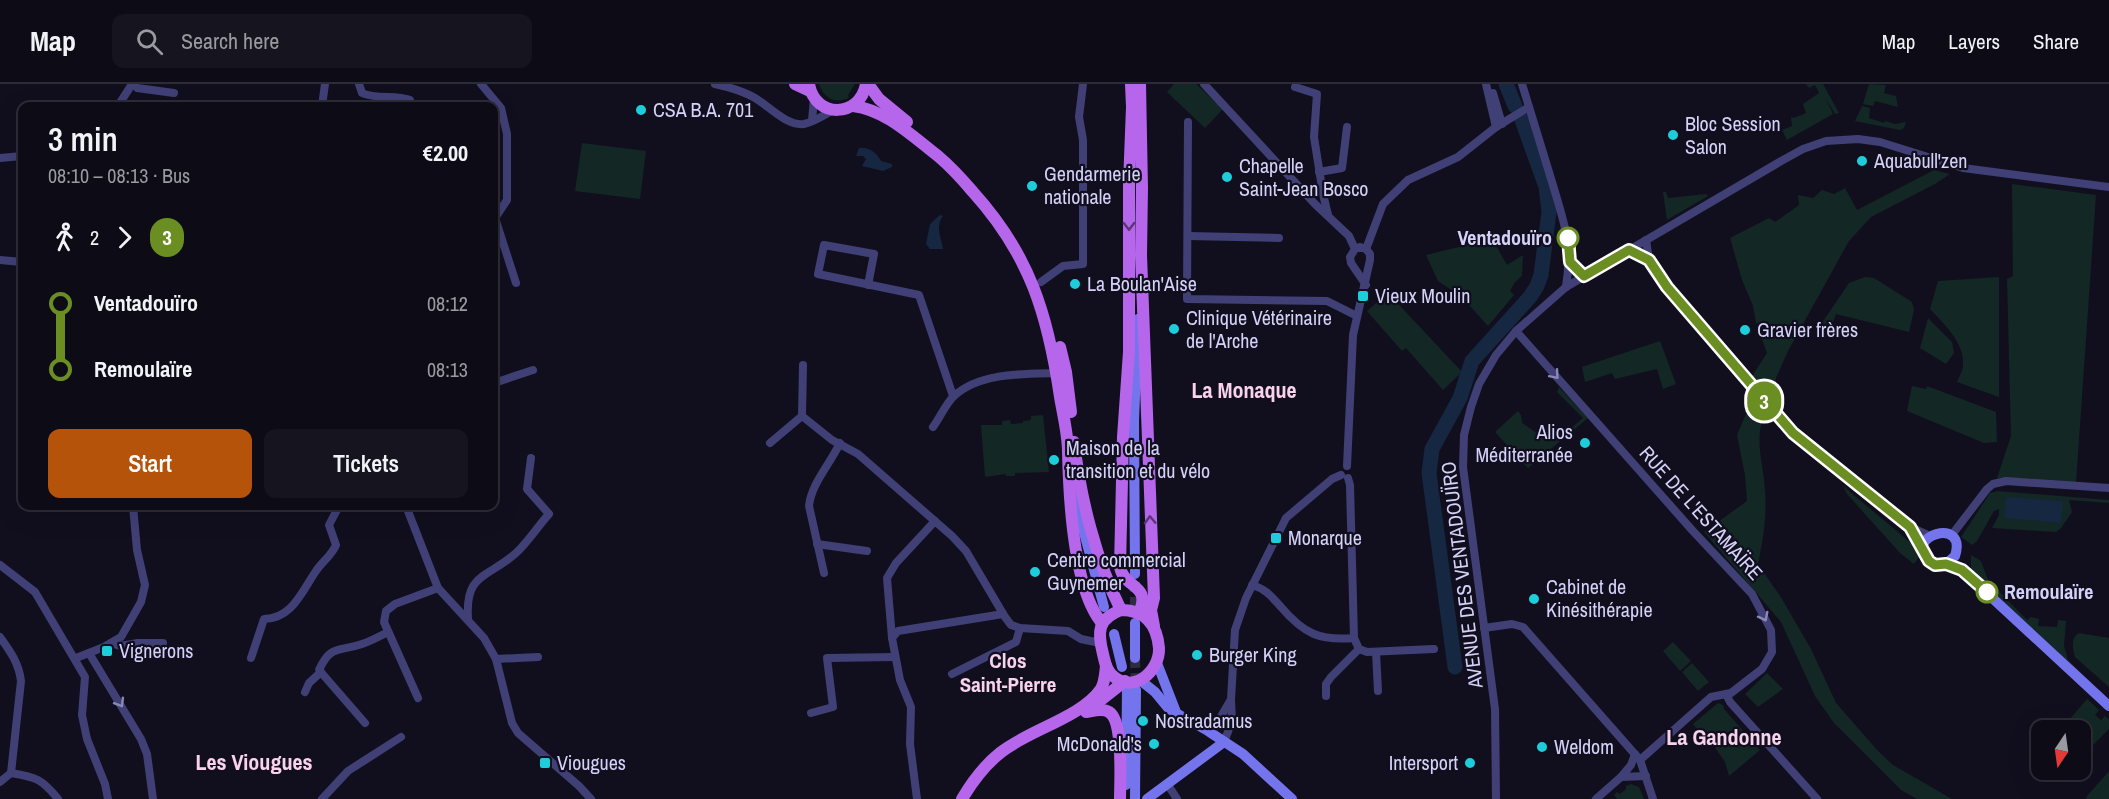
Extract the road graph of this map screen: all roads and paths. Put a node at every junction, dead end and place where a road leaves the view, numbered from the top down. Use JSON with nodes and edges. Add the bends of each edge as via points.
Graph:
{"nodes":[{"id":1,"x":133,"y":84,"type":"edge"},
{"id":2,"x":325,"y":84,"type":"edge"},
{"id":3,"x":359,"y":84,"type":"edge"},
{"id":4,"x":481,"y":84,"type":"edge"},
{"id":5,"x":715,"y":84,"type":"edge"},
{"id":6,"x":795,"y":84,"type":"edge"},
{"id":7,"x":867,"y":84,"type":"edge"},
{"id":8,"x":1083,"y":84,"type":"edge"},
{"id":9,"x":1131,"y":84,"type":"edge"},
{"id":10,"x":1140,"y":84,"type":"edge"},
{"id":11,"x":1204,"y":84,"type":"edge"},
{"id":12,"x":1488,"y":84,"type":"edge"},
{"id":13,"x":1522,"y":84,"type":"edge"},
{"id":14,"x":1295,"y":87,"type":"dead end"},
{"id":15,"x":811,"y":91,"type":"edge"},
{"id":16,"x":174,"y":93,"type":"dead end"},
{"id":17,"x":121,"y":102,"type":"edge"},
{"id":18,"x":323,"y":102,"type":"edge"},
{"id":19,"x":410,"y":102,"type":"edge"},
{"id":20,"x":496,"y":102,"type":"edge"},
{"id":21,"x":498,"y":104,"type":"edge"},
{"id":22,"x":853,"y":106,"type":"junction"},
{"id":23,"x":1529,"y":107,"type":"junction"},
{"id":24,"x":833,"y":110,"type":"junction"},
{"id":25,"x":812,"y":121,"type":"junction"},
{"id":26,"x":1188,"y":122,"type":"dead end"},
{"id":27,"x":1499,"y":125,"type":"junction"},
{"id":28,"x":1347,"y":127,"type":"dead end"},
{"id":29,"x":18,"y":156,"type":"edge"},
{"id":30,"x":0,"y":158,"type":"edge"},
{"id":31,"x":1319,"y":172,"type":"junction"},
{"id":32,"x":1129,"y":184,"type":"junction"},
{"id":33,"x":2109,"y":187,"type":"edge"},
{"id":34,"x":1142,"y":188,"type":"junction"},
{"id":35,"x":498,"y":213,"type":"edge"},
{"id":36,"x":1328,"y":217,"type":"junction"},
{"id":37,"x":498,"y":231,"type":"edge"},
{"id":38,"x":1188,"y":236,"type":"junction"},
{"id":39,"x":1279,"y":238,"type":"dead end"},
{"id":40,"x":1646,"y":240,"type":"junction"},
{"id":41,"x":1355,"y":249,"type":"junction"},
{"id":42,"x":1366,"y":249,"type":"junction"},
{"id":43,"x":1629,"y":250,"type":"junction"},
{"id":44,"x":1141,"y":255,"type":"junction"},
{"id":45,"x":0,"y":260,"type":"edge"},
{"id":46,"x":1649,"y":260,"type":"junction"},
{"id":47,"x":18,"y":262,"type":"edge"},
{"id":48,"x":1570,"y":262,"type":"junction"},
{"id":49,"x":1369,"y":263,"type":"junction"},
{"id":50,"x":1353,"y":266,"type":"junction"},
{"id":51,"x":1584,"y":276,"type":"junction"},
{"id":52,"x":1041,"y":282,"type":"junction"},
{"id":53,"x":516,"y":283,"type":"dead end"},
{"id":54,"x":868,"y":285,"type":"junction"},
{"id":55,"x":1366,"y":285,"type":"junction"},
{"id":56,"x":1566,"y":286,"type":"junction"},
{"id":57,"x":1357,"y":315,"type":"junction"},
{"id":58,"x":1516,"y":331,"type":"junction"},
{"id":59,"x":1129,"y":352,"type":"junction"},
{"id":60,"x":803,"y":365,"type":"dead end"},
{"id":61,"x":533,"y":370,"type":"dead end"},
{"id":62,"x":1061,"y":373,"type":"junction"},
{"id":63,"x":498,"y":383,"type":"edge"},
{"id":64,"x":953,"y":396,"type":"junction"},
{"id":65,"x":802,"y":416,"type":"junction"},
{"id":66,"x":1134,"y":422,"type":"junction"},
{"id":67,"x":933,"y":427,"type":"dead end"},
{"id":68,"x":770,"y":443,"type":"dead end"},
{"id":69,"x":840,"y":443,"type":"junction"},
{"id":70,"x":1068,"y":450,"type":"junction"},
{"id":71,"x":531,"y":458,"type":"dead end"},
{"id":72,"x":1345,"y":476,"type":"junction"},
{"id":73,"x":2109,"y":488,"type":"edge"},
{"id":74,"x":133,"y":510,"type":"edge"},
{"id":75,"x":337,"y":510,"type":"edge"},
{"id":76,"x":408,"y":510,"type":"edge"},
{"id":77,"x":935,"y":521,"type":"junction"},
{"id":78,"x":1910,"y":527,"type":"junction"},
{"id":79,"x":1930,"y":536,"type":"junction"},
{"id":80,"x":1951,"y":536,"type":"junction"},
{"id":81,"x":817,"y":544,"type":"junction"},
{"id":82,"x":1923,"y":549,"type":"junction"},
{"id":83,"x":867,"y":551,"type":"dead end"},
{"id":84,"x":1955,"y":556,"type":"junction"},
{"id":85,"x":1946,"y":564,"type":"junction"},
{"id":86,"x":0,"y":565,"type":"edge"},
{"id":87,"x":1962,"y":570,"type":"junction"},
{"id":88,"x":824,"y":573,"type":"dead end"},
{"id":89,"x":1135,"y":574,"type":"tunnel mouth"},
{"id":90,"x":1252,"y":585,"type":"junction"},
{"id":91,"x":438,"y":588,"type":"junction"},
{"id":92,"x":1104,"y":607,"type":"dead end"},
{"id":93,"x":1121,"y":610,"type":"junction"},
{"id":94,"x":1002,"y":614,"type":"junction"},
{"id":95,"x":1137,"y":618,"type":"junction"},
{"id":96,"x":468,"y":619,"type":"junction"},
{"id":97,"x":1102,"y":623,"type":"junction"},
{"id":98,"x":1154,"y":627,"type":"junction"},
{"id":99,"x":1020,"y":628,"type":"junction"},
{"id":100,"x":1484,"y":628,"type":"junction"},
{"id":101,"x":388,"y":632,"type":"junction"},
{"id":102,"x":1114,"y":634,"type":"dead end"},
{"id":103,"x":0,"y":637,"type":"edge"},
{"id":104,"x":892,"y":638,"type":"junction"},
{"id":105,"x":1354,"y":638,"type":"junction"},
{"id":106,"x":111,"y":643,"type":"junction"},
{"id":107,"x":163,"y":643,"type":"dead end"},
{"id":108,"x":1100,"y":643,"type":"junction"},
{"id":109,"x":1359,"y":649,"type":"junction"},
{"id":110,"x":1434,"y":649,"type":"dead end"},
{"id":111,"x":1376,"y":652,"type":"junction"},
{"id":112,"x":89,"y":654,"type":"junction"},
{"id":113,"x":538,"y":657,"type":"dead end"},
{"id":114,"x":896,"y":657,"type":"junction"},
{"id":115,"x":76,"y":658,"type":"junction"},
{"id":116,"x":251,"y":658,"type":"dead end"},
{"id":117,"x":1135,"y":658,"type":"tunnel mouth"},
{"id":118,"x":496,"y":659,"type":"junction"},
{"id":119,"x":1157,"y":663,"type":"junction"},
{"id":120,"x":1106,"y":666,"type":"junction"},
{"id":121,"x":1122,"y":667,"type":"dead end"},
{"id":122,"x":321,"y":672,"type":"junction"},
{"id":123,"x":952,"y":674,"type":"dead end"},
{"id":124,"x":1132,"y":685,"type":"junction"},
{"id":125,"x":1378,"y":691,"type":"dead end"},
{"id":126,"x":305,"y":692,"type":"dead end"},
{"id":127,"x":1726,"y":694,"type":"junction"},
{"id":128,"x":1326,"y":696,"type":"dead end"},
{"id":129,"x":418,"y":698,"type":"dead end"},
{"id":130,"x":1231,"y":700,"type":"junction"},
{"id":131,"x":2109,"y":706,"type":"edge"},
{"id":132,"x":1086,"y":711,"type":"junction"},
{"id":133,"x":1176,"y":712,"type":"junction"},
{"id":134,"x":812,"y":713,"type":"dead end"},
{"id":135,"x":1071,"y":713,"type":"junction"},
{"id":136,"x":365,"y":723,"type":"dead end"},
{"id":137,"x":1208,"y":731,"type":"junction"},
{"id":138,"x":401,"y":737,"type":"dead end"},
{"id":139,"x":1224,"y":742,"type":"junction"},
{"id":140,"x":1638,"y":757,"type":"junction"},
{"id":141,"x":11,"y":773,"type":"junction"},
{"id":142,"x":1646,"y":776,"type":"junction"},
{"id":143,"x":1621,"y":777,"type":"junction"},
{"id":144,"x":0,"y":782,"type":"edge"},
{"id":145,"x":1168,"y":785,"type":"junction"},
{"id":146,"x":58,"y":799,"type":"edge"},
{"id":147,"x":108,"y":799,"type":"edge"},
{"id":148,"x":153,"y":799,"type":"edge"},
{"id":149,"x":322,"y":799,"type":"edge"},
{"id":150,"x":591,"y":799,"type":"edge"},
{"id":151,"x":917,"y":799,"type":"edge"},
{"id":152,"x":962,"y":799,"type":"edge"},
{"id":153,"x":1120,"y":799,"type":"edge"},
{"id":154,"x":1126,"y":799,"type":"edge"},
{"id":155,"x":1133,"y":799,"type":"edge"},
{"id":156,"x":1147,"y":799,"type":"edge"},
{"id":157,"x":1177,"y":799,"type":"edge"},
{"id":158,"x":1292,"y":799,"type":"edge"},
{"id":159,"x":1496,"y":799,"type":"edge"},
{"id":160,"x":1596,"y":799,"type":"edge"},
{"id":161,"x":1653,"y":799,"type":"edge"},
{"id":162,"x":1817,"y":799,"type":"edge"}],
"edges":[{"from":1,"to":16,"type":"street"},
{"from":1,"to":17,"type":"street"},
{"from":2,"to":18,"type":"street"},
{"from":3,"to":19,"type":"street","via":[[368,96],[404,98]]},
{"from":4,"to":20,"type":"street"},
{"from":5,"to":25,"type":"street","via":[[738,90],[798,124]]},
{"from":6,"to":15,"type":"main road"},
{"from":7,"to":22,"type":"main road"},
{"from":7,"to":52,"type":"main road","via":[[889,109],[958,164],[1004,215]]},
{"from":8,"to":52,"type":"street","via":[[1079,117],[1083,140],[1083,264],[1063,266]]},
{"from":9,"to":32,"type":"main road"},
{"from":10,"to":34,"type":"main road"},
{"from":11,"to":36,"type":"street"},
{"from":12,"to":27,"type":"street"},
{"from":13,"to":23,"type":"street"},
{"from":14,"to":31,"type":"street","via":[[1317,94],[1314,137]]},
{"from":15,"to":24,"type":"main road","via":[[826,108]]},
{"from":15,"to":25,"type":"street"},
{"from":21,"to":35,"type":"street","via":[[507,134],[507,200]]},
{"from":22,"to":24,"type":"main road"},
{"from":22,"to":62,"type":"main road","via":[[872,110],[948,164],[993,214],[1037,292]]},
{"from":23,"to":27,"type":"street"},
{"from":23,"to":48,"type":"street","via":[[1562,212]]},
{"from":24,"to":25,"type":"street"},
{"from":26,"to":38,"type":"street"},
{"from":27,"to":42,"type":"street","via":[[1458,157],[1408,180],[1383,204]]},
{"from":28,"to":31,"type":"street","via":[[1342,168]]},
{"from":29,"to":30,"type":"street"},
{"from":31,"to":36,"type":"street"},
{"from":32,"to":34,"type":"main road"},
{"from":32,"to":59,"type":"main road","one_way":true},
{"from":33,"to":40,"type":"street","name":"AVENUE DES VENTADOUÏRO","via":[[1963,168],[1880,141],[1826,141],[1792,155]]},
{"from":34,"to":44,"type":"main road"},
{"from":36,"to":41,"type":"street","via":[[1348,236]]},
{"from":37,"to":53,"type":"street"},
{"from":38,"to":39,"type":"street"},
{"from":38,"to":57,"type":"street","via":[[1187,299],[1327,301]]},
{"from":40,"to":43,"type":"street","name":"AVENUE DES VENTADOUÏRO"},
{"from":40,"to":46,"type":"street"},
{"from":41,"to":42,"type":"street"},
{"from":41,"to":50,"type":"street","via":[[1350,257]]},
{"from":42,"to":49,"type":"street"},
{"from":43,"to":46,"type":"street"},
{"from":43,"to":51,"type":"street","name":"AVENUE DES VENTADOUÏRO"},
{"from":44,"to":66,"type":"main road"},
{"from":98,"to":44,"type":"main road","one_way":true},
{"from":45,"to":47,"type":"street"},
{"from":46,"to":78,"type":"street","via":[[1667,287],[1785,424]]},
{"from":48,"to":51,"type":"street"},
{"from":48,"to":56,"type":"street"},
{"from":49,"to":50,"type":"street","via":[[1360,268]]},
{"from":49,"to":55,"type":"street"},
{"from":50,"to":55,"type":"street"},
{"from":51,"to":56,"type":"street","name":"AVENUE DES VENTADOUÏRO"},
{"from":52,"to":62,"type":"main road"},
{"from":54,"to":54,"type":"street","via":[[874,254],[824,245],[818,274]]},
{"from":54,"to":64,"type":"street","via":[[919,295]]},
{"from":55,"to":57,"type":"street"},
{"from":56,"to":58,"type":"street","name":"AVENUE DES VENTADOUÏRO"},
{"from":57,"to":72,"type":"street","via":[[1347,466],[1342,468]]},
{"from":58,"to":100,"type":"street","name":"AVENUE DES VENTADOUÏRO","via":[[1479,384],[1464,435],[1463,467]]},
{"from":58,"to":127,"type":"street","name":"RUE DE L'ESTAMAÏRE","one_way":true,"via":[[1752,594],[1771,630],[1772,652],[1762,669]]},
{"from":59,"to":66,"type":"main road"},
{"from":59,"to":95,"type":"main road","via":[[1120,567],[1124,578],[1143,597]]},
{"from":60,"to":65,"type":"street"},
{"from":61,"to":63,"type":"street"},
{"from":62,"to":64,"type":"street","via":[[975,382]]},
{"from":62,"to":70,"type":"main road"},
{"from":62,"to":93,"type":"main road","via":[[1093,538]]},
{"from":64,"to":67,"type":"street"},
{"from":65,"to":68,"type":"street"},
{"from":65,"to":69,"type":"street"},
{"from":66,"to":89,"type":"main road"},
{"from":69,"to":77,"type":"street"},
{"from":69,"to":81,"type":"street","via":[[810,497]]},
{"from":70,"to":92,"type":"main road","via":[[1083,529]]},
{"from":70,"to":97,"type":"main road","via":[[1072,524],[1079,563],[1090,606]]},
{"from":71,"to":96,"type":"street","via":[[527,489],[549,514],[516,553],[477,579],[467,602]]},
{"from":72,"to":90,"type":"street","via":[[1332,479],[1287,518]]},
{"from":72,"to":105,"type":"street","via":[[1350,486]]},
{"from":73,"to":80,"type":"street","via":[[2006,481],[1993,484]]},
{"from":74,"to":106,"type":"street","via":[[145,585],[135,615],[121,637]]},
{"from":75,"to":116,"type":"street","via":[[329,525],[336,545],[333,551],[294,606],[273,619],[264,619]]},
{"from":76,"to":91,"type":"street"},
{"from":77,"to":94,"type":"street","via":[[966,551]]},
{"from":77,"to":104,"type":"street","via":[[887,578]]},
{"from":78,"to":79,"type":"street"},
{"from":78,"to":82,"type":"street"},
{"from":79,"to":80,"type":"main road","via":[[1942,532]]},
{"from":79,"to":82,"type":"main road"},
{"from":80,"to":84,"type":"main road","via":[[1956,544]]},
{"from":81,"to":83,"type":"street"},
{"from":81,"to":88,"type":"street"},
{"from":82,"to":85,"type":"main road","via":[[1935,565]]},
{"from":84,"to":85,"type":"main road"},
{"from":84,"to":87,"type":"main road"},
{"from":85,"to":87,"type":"main road"},
{"from":86,"to":115,"type":"street","via":[[35,591]]},
{"from":87,"to":131,"type":"main road"},
{"from":90,"to":105,"type":"street","via":[[1265,589],[1302,628],[1332,640]]},
{"from":90,"to":130,"type":"street","via":[[1235,630]]},
{"from":91,"to":96,"type":"street"},
{"from":91,"to":101,"type":"street","via":[[394,604],[386,611],[384,622]]},
{"from":93,"to":95,"type":"main road"},
{"from":93,"to":97,"type":"main road"},
{"from":94,"to":99,"type":"street","via":[[1011,625]]},
{"from":94,"to":104,"type":"street","via":[[898,631]]},
{"from":95,"to":98,"type":"main road"},
{"from":95,"to":117,"type":"main road"},
{"from":96,"to":118,"type":"street"},
{"from":97,"to":108,"type":"main road"},
{"from":98,"to":119,"type":"main road","via":[[1158,634]]},
{"from":99,"to":108,"type":"street","via":[[1068,631]]},
{"from":99,"to":123,"type":"street","via":[[1016,642]]},
{"from":100,"to":140,"type":"street","via":[[1512,624],[1523,627]]},
{"from":100,"to":159,"type":"street","name":"AVENUE DES VENTADOUÏRO","via":[[1495,709]]},
{"from":101,"to":122,"type":"street","via":[[334,651],[325,657]]},
{"from":101,"to":129,"type":"street"},
{"from":102,"to":121,"type":"main road"},
{"from":103,"to":141,"type":"street","via":[[20,668]]},
{"from":104,"to":114,"type":"street"},
{"from":105,"to":109,"type":"street"},
{"from":106,"to":107,"type":"street"},
{"from":106,"to":112,"type":"street"},
{"from":108,"to":120,"type":"main road"},
{"from":109,"to":111,"type":"street"},
{"from":109,"to":128,"type":"street","via":[[1330,677]]},
{"from":110,"to":111,"type":"street"},
{"from":111,"to":125,"type":"street"},
{"from":112,"to":115,"type":"street"},
{"from":112,"to":148,"type":"street","one_way":true,"via":[[141,739],[147,753]]},
{"from":113,"to":118,"type":"street"},
{"from":114,"to":134,"type":"street","via":[[827,658],[833,707]]},
{"from":114,"to":151,"type":"street","via":[[900,681],[911,707],[910,744]]},
{"from":115,"to":147,"type":"street","via":[[85,677],[82,715],[87,740]]},
{"from":118,"to":150,"type":"street","via":[[518,733]]},
{"from":119,"to":124,"type":"main road","via":[[1148,676]]},
{"from":119,"to":133,"type":"main road"},
{"from":120,"to":124,"type":"main road","via":[[1111,675]]},
{"from":120,"to":135,"type":"main road","via":[[1102,687]]},
{"from":122,"to":126,"type":"street","via":[[309,682]]},
{"from":122,"to":136,"type":"street"},
{"from":124,"to":132,"type":"main road"},
{"from":124,"to":133,"type":"main road","via":[[1155,692]]},
{"from":124,"to":154,"type":"main road"},
{"from":124,"to":155,"type":"main road"},
{"from":127,"to":140,"type":"street","name":"RUE DE L'ESTAMAÏRE","via":[[1711,697]]},
{"from":127,"to":162,"type":"street"},
{"from":130,"to":137,"type":"street"},
{"from":130,"to":139,"type":"street","via":[[1232,721]]},
{"from":132,"to":135,"type":"main road"},
{"from":132,"to":153,"type":"main road","via":[[1106,710],[1115,719],[1120,748]]},
{"from":133,"to":137,"type":"main road"},
{"from":135,"to":152,"type":"main road","via":[[1000,753]]},
{"from":137,"to":139,"type":"main road"},
{"from":138,"to":149,"type":"street","via":[[348,771]]},
{"from":139,"to":145,"type":"main road"},
{"from":139,"to":158,"type":"main road","via":[[1243,754]]},
{"from":140,"to":142,"type":"street"},
{"from":140,"to":143,"type":"street","name":"RUE DE L'ESTAMAÏRE"},
{"from":141,"to":144,"type":"street"},
{"from":141,"to":146,"type":"street","via":[[35,777]]},
{"from":142,"to":143,"type":"street"},
{"from":142,"to":161,"type":"street"},
{"from":143,"to":160,"type":"street","name":"RUE DE L'ESTAMAÏRE"},
{"from":145,"to":156,"type":"main road"},
{"from":145,"to":157,"type":"street"}]}
